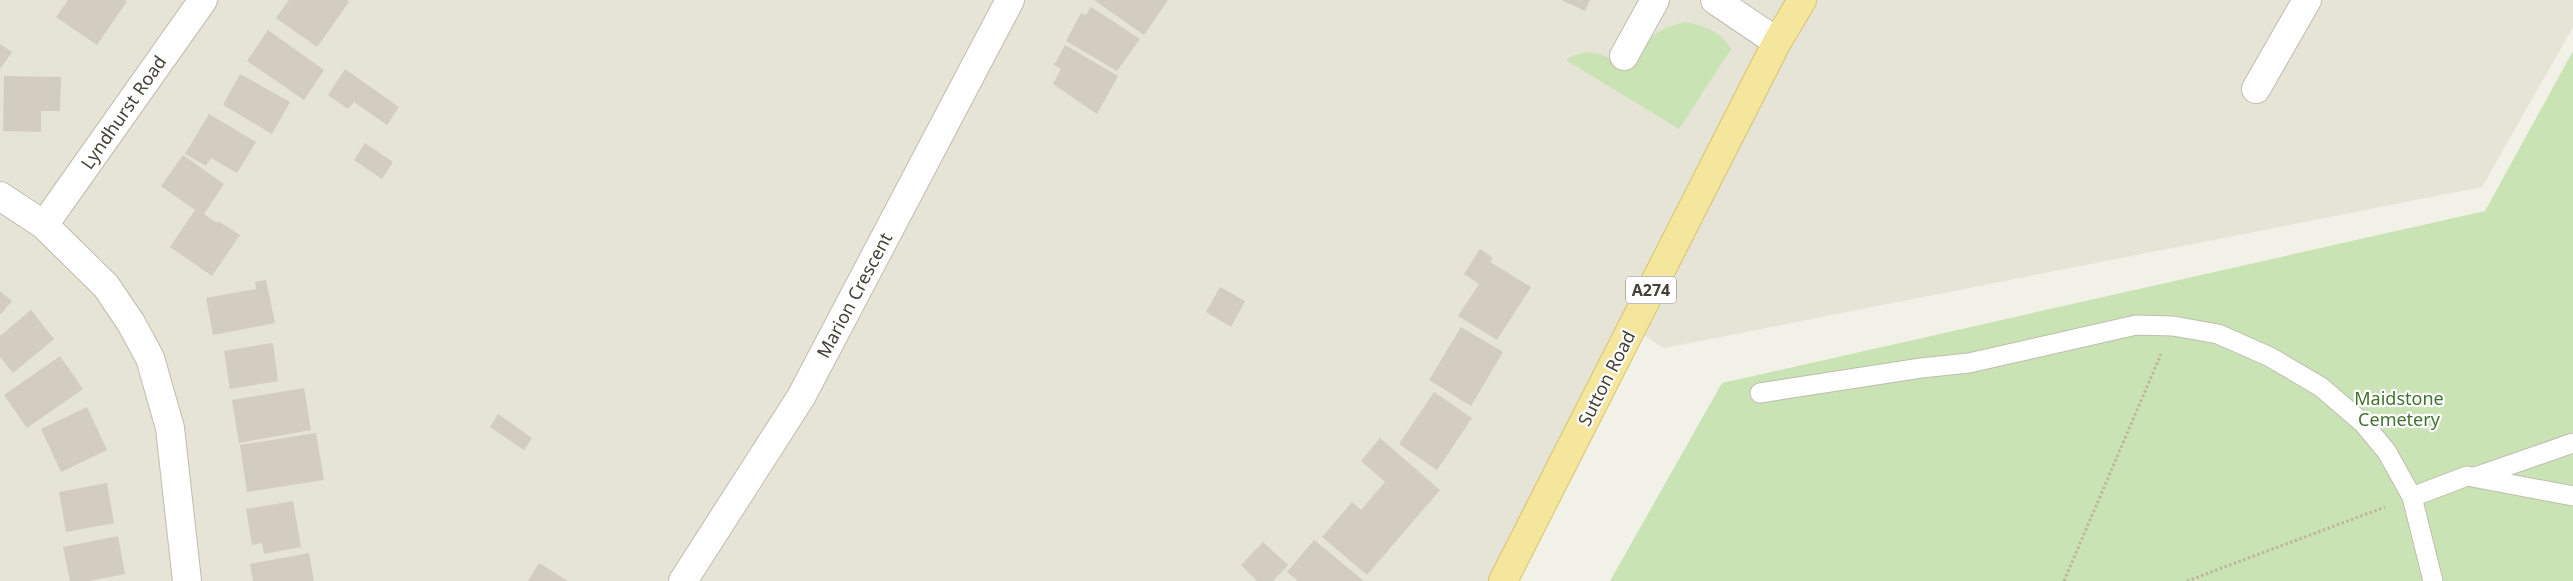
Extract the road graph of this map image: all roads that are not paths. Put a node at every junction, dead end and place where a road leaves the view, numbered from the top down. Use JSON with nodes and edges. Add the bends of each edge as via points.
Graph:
{"nodes":[{"id":1,"x":203,"y":0,"type":"edge"},
{"id":2,"x":1010,"y":0,"type":"edge"},
{"id":3,"x":1655,"y":0,"type":"edge"},
{"id":4,"x":1715,"y":0,"type":"edge"},
{"id":5,"x":1802,"y":0,"type":"edge"},
{"id":6,"x":2307,"y":0,"type":"edge"},
{"id":7,"x":1777,"y":42,"type":"junction"},
{"id":8,"x":1624,"y":56,"type":"dead end"},
{"id":9,"x":2256,"y":90,"type":"dead end"},
{"id":10,"x":0,"y":196,"type":"edge"},
{"id":11,"x":44,"y":225,"type":"junction"},
{"id":12,"x":1760,"y":393,"type":"dead end"},
{"id":13,"x":2573,"y":443,"type":"edge"},
{"id":14,"x":2474,"y":477,"type":"junction"},
{"id":15,"x":2573,"y":496,"type":"edge"},
{"id":16,"x":2412,"y":497,"type":"junction"},
{"id":17,"x":187,"y":581,"type":"edge"},
{"id":18,"x":683,"y":581,"type":"edge"},
{"id":19,"x":1503,"y":581,"type":"edge"},
{"id":20,"x":2433,"y":581,"type":"edge"}],
"edges":[{"from":1,"to":11,"type":"street","name":"Lyndhurst Road"},
{"from":2,"to":18,"type":"street","name":"Marion Crescent","via":[[801,397]]},
{"from":3,"to":8,"type":"street"},
{"from":4,"to":7,"type":"street"},
{"from":5,"to":7,"type":"main road","name":"Sutton Road","number":"A274"},
{"from":6,"to":9,"type":"street"},
{"from":7,"to":19,"type":"main road","name":"Sutton Road","number":"A274"},
{"from":10,"to":11,"type":"street"},
{"from":11,"to":17,"type":"street","via":[[106,286],[150,358],[170,428]]},
{"from":12,"to":16,"type":"lane","via":[[1921,368],[1969,364],[2136,325],[2173,326],[2218,334],[2270,357],[2321,387],[2363,423],[2387,452]]},
{"from":13,"to":14,"type":"lane"},
{"from":14,"to":15,"type":"lane"},
{"from":14,"to":16,"type":"lane","via":[[2466,476]]},
{"from":16,"to":20,"type":"lane"}]}
